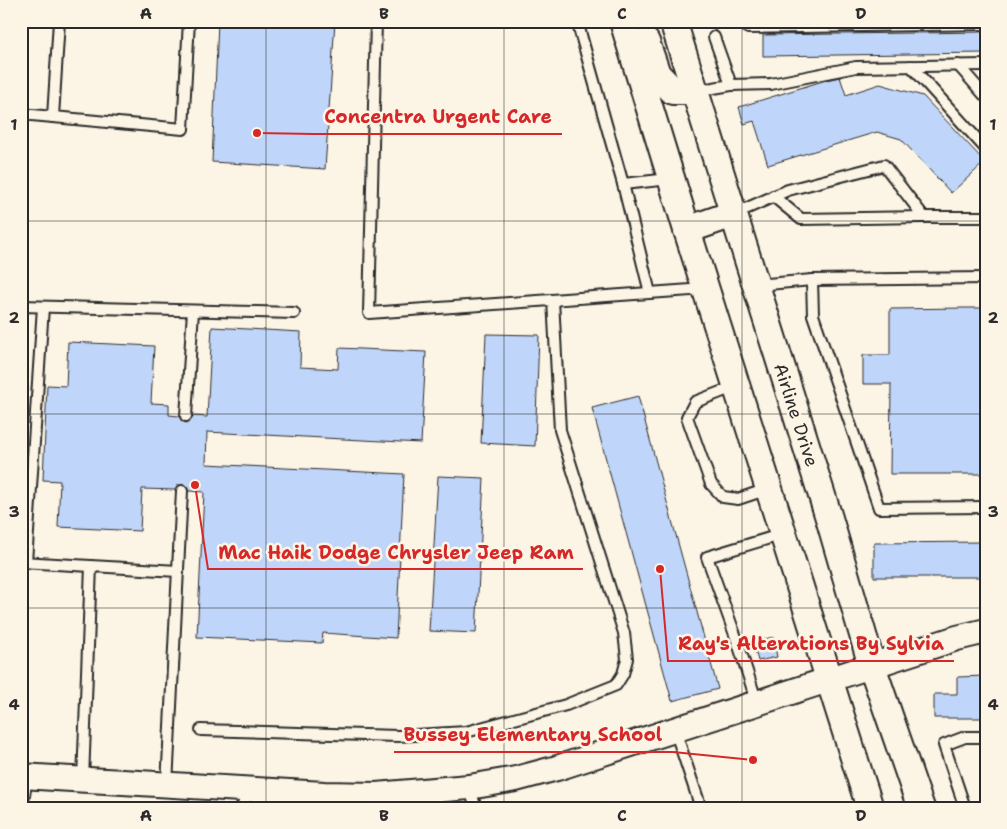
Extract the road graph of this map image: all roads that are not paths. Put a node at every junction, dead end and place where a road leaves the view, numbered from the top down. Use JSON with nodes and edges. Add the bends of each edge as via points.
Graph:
{"nodes":[{"id":1,"x":59,"y":21,"type":"edge"},
{"id":2,"x":189,"y":21,"type":"edge"},
{"id":3,"x":376,"y":21,"type":"edge"},
{"id":4,"x":577,"y":21,"type":"edge"},
{"id":5,"x":673,"y":21,"type":"edge"},
{"id":6,"x":747,"y":21,"type":"edge"},
{"id":7,"x":623,"y":23,"type":"edge"},
{"id":8,"x":986,"y":24,"type":"edge"},
{"id":9,"x":714,"y":37,"type":"dead end"},
{"id":10,"x":958,"y":65,"type":"junction"},
{"id":11,"x":986,"y":65,"type":"edge"},
{"id":12,"x":911,"y":66,"type":"junction"},
{"id":13,"x":731,"y":85,"type":"junction"},
{"id":14,"x":695,"y":91,"type":"junction"},
{"id":15,"x":986,"y":97,"type":"edge"},
{"id":16,"x":21,"y":114,"type":"edge"},
{"id":17,"x":53,"y":117,"type":"junction"},
{"id":18,"x":986,"y":149,"type":"edge"},
{"id":19,"x":672,"y":179,"type":"junction"},
{"id":20,"x":623,"y":184,"type":"junction"},
{"id":21,"x":773,"y":196,"type":"junction"},
{"id":22,"x":733,"y":214,"type":"junction"},
{"id":23,"x":924,"y":217,"type":"junction"},
{"id":24,"x":986,"y":217,"type":"edge"},
{"id":25,"x":687,"y":230,"type":"junction"},
{"id":26,"x":986,"y":278,"type":"edge"},
{"id":27,"x":812,"y":280,"type":"junction"},
{"id":28,"x":754,"y":285,"type":"junction"},
{"id":29,"x":706,"y":289,"type":"junction"},
{"id":30,"x":650,"y":293,"type":"junction"},
{"id":31,"x":553,"y":300,"type":"junction"},
{"id":32,"x":21,"y":306,"type":"edge"},
{"id":33,"x":43,"y":307,"type":"junction"},
{"id":34,"x":193,"y":311,"type":"junction"},
{"id":35,"x":294,"y":314,"type":"dead end"},
{"id":36,"x":736,"y":385,"type":"junction"},
{"id":37,"x":186,"y":416,"type":"dead end"},
{"id":38,"x":770,"y":488,"type":"junction"},
{"id":39,"x":182,"y":491,"type":"dead end"},
{"id":40,"x":986,"y":506,"type":"edge"},
{"id":41,"x":784,"y":534,"type":"junction"},
{"id":42,"x":24,"y":562,"type":"edge"},
{"id":43,"x":91,"y":566,"type":"junction"},
{"id":44,"x":178,"y":571,"type":"junction"},
{"id":45,"x":986,"y":631,"type":"edge"},
{"id":46,"x":872,"y":666,"type":"junction"},
{"id":47,"x":830,"y":680,"type":"junction"},
{"id":48,"x":757,"y":704,"type":"junction"},
{"id":49,"x":201,"y":730,"type":"dead end"},
{"id":50,"x":675,"y":730,"type":"junction"},
{"id":51,"x":986,"y":737,"type":"edge"},
{"id":52,"x":24,"y":777,"type":"edge"},
{"id":53,"x":83,"y":780,"type":"junction"},
{"id":54,"x":167,"y":785,"type":"junction"},
{"id":55,"x":472,"y":797,"type":"edge"},
{"id":56,"x":245,"y":799,"type":"edge"},
{"id":57,"x":419,"y":800,"type":"edge"},
{"id":58,"x":22,"y":808,"type":"edge"},
{"id":59,"x":701,"y":808,"type":"edge"},
{"id":60,"x":870,"y":808,"type":"edge"},
{"id":61,"x":921,"y":808,"type":"edge"},
{"id":62,"x":965,"y":808,"type":"edge"}],
"edges":[{"from":1,"to":17,"type":"lane"},
{"from":2,"to":17,"type":"lane","via":[[183,129]]},
{"from":3,"to":31,"type":"lane","via":[[369,314]]},
{"from":4,"to":20,"type":"lane"},
{"from":5,"to":14,"type":"main road","name":"Airline Drive"},
{"from":6,"to":8,"type":"lane","via":[[748,28]]},
{"from":7,"to":14,"type":"main road","via":[[645,39],[657,74],[673,91]]},
{"from":7,"to":19,"type":"main road"},
{"from":9,"to":13,"type":"lane"},
{"from":10,"to":11,"type":"lane"},
{"from":10,"to":12,"type":"lane"},
{"from":10,"to":15,"type":"lane"},
{"from":12,"to":13,"type":"lane","via":[[856,66],[771,84]]},
{"from":12,"to":18,"type":"lane"},
{"from":13,"to":14,"type":"lane"},
{"from":14,"to":22,"type":"main road","name":"Airline Drive"},
{"from":16,"to":17,"type":"lane"},
{"from":19,"to":20,"type":"lane"},
{"from":19,"to":25,"type":"main road"},
{"from":20,"to":30,"type":"lane"},
{"from":21,"to":22,"type":"lane"},
{"from":21,"to":23,"type":"lane","via":[[801,219]]},
{"from":21,"to":23,"type":"lane","via":[[884,165]]},
{"from":22,"to":25,"type":"main road"},
{"from":22,"to":28,"type":"main road","name":"Airline Drive"},
{"from":23,"to":24,"type":"lane"},
{"from":25,"to":29,"type":"main road"},
{"from":26,"to":27,"type":"lane"},
{"from":27,"to":28,"type":"lane"},
{"from":27,"to":40,"type":"lane","via":[[813,315],[879,508]]},
{"from":28,"to":46,"type":"main road","name":"Airline Drive","via":[[829,518]]},
{"from":29,"to":30,"type":"lane"},
{"from":29,"to":36,"type":"main road"},
{"from":30,"to":31,"type":"lane"},
{"from":31,"to":49,"type":"lane","via":[[560,430],[624,633],[627,658],[616,685],[566,705],[466,732],[398,736]]},
{"from":32,"to":33,"type":"lane"},
{"from":33,"to":34,"type":"lane"},
{"from":33,"to":42,"type":"lane"},
{"from":34,"to":35,"type":"lane"},
{"from":34,"to":37,"type":"lane"},
{"from":36,"to":38,"type":"main road"},
{"from":36,"to":38,"type":"lane","via":[[695,402],[687,417],[711,484],[723,497],[738,499]]},
{"from":38,"to":41,"type":"main road"},
{"from":39,"to":44,"type":"lane"},
{"from":41,"to":47,"type":"main road"},
{"from":41,"to":48,"type":"lane","via":[[707,557]]},
{"from":42,"to":43,"type":"lane"},
{"from":43,"to":44,"type":"lane"},
{"from":43,"to":53,"type":"lane"},
{"from":44,"to":54,"type":"lane"},
{"from":45,"to":46,"type":"street"},
{"from":46,"to":47,"type":"street"},
{"from":46,"to":61,"type":"main road","name":"Airline Drive"},
{"from":47,"to":48,"type":"street"},
{"from":47,"to":60,"type":"main road"},
{"from":48,"to":50,"type":"street"},
{"from":50,"to":55,"type":"street","via":[[516,779]]},
{"from":50,"to":59,"type":"lane"},
{"from":51,"to":62,"type":"lane","via":[[965,737],[944,745]]},
{"from":52,"to":53,"type":"street"},
{"from":52,"to":58,"type":"lane"},
{"from":53,"to":54,"type":"street"},
{"from":54,"to":56,"type":"street"},
{"from":55,"to":57,"type":"street"},
{"from":56,"to":57,"type":"street","via":[[350,794]]}]}
